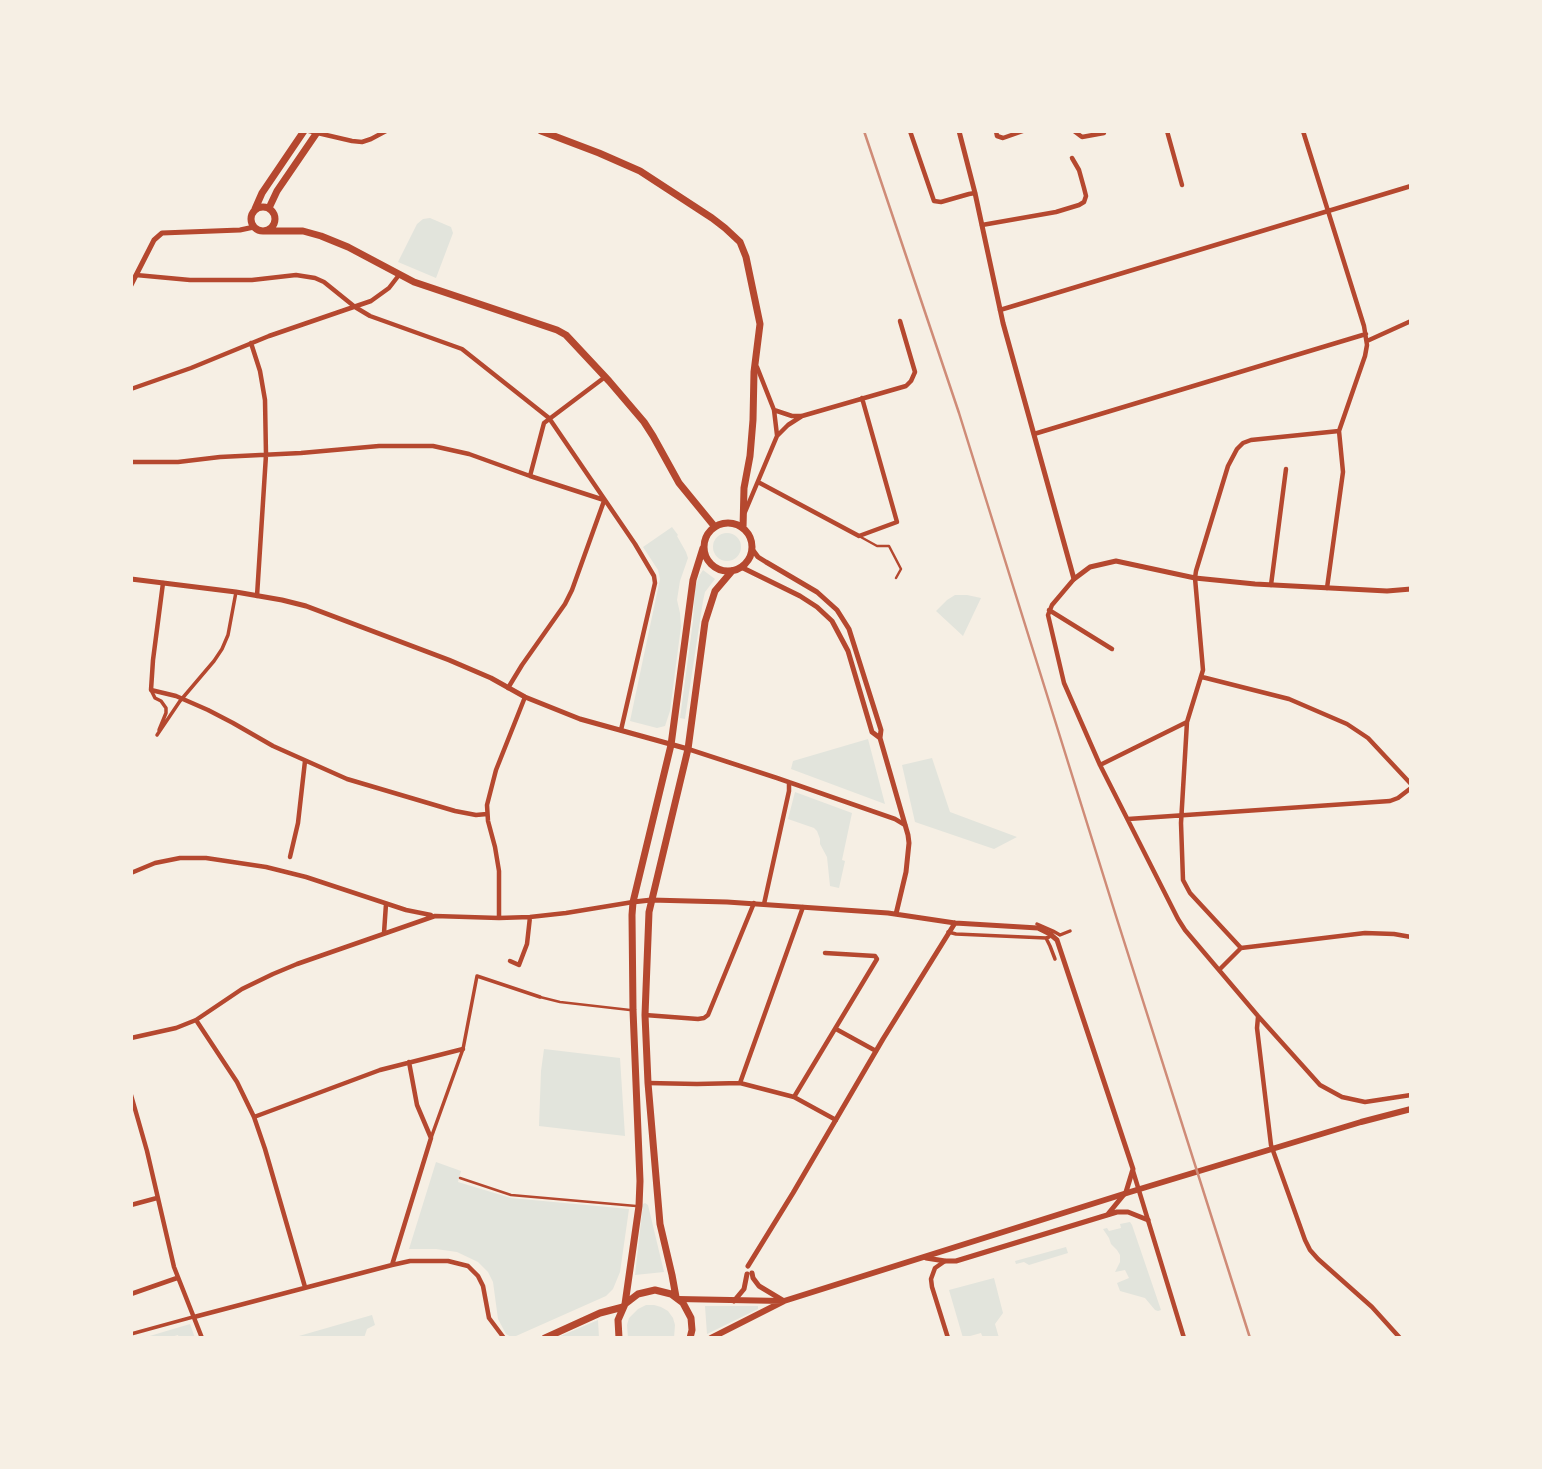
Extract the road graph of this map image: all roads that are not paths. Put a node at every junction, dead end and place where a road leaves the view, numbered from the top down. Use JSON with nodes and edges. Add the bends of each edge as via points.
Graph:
{"nodes":[{"id":1,"x":386,"y":131,"type":"edge"},
{"id":2,"x":541,"y":131,"type":"edge"},
{"id":3,"x":910,"y":131,"type":"edge"},
{"id":4,"x":959,"y":131,"type":"edge"},
{"id":5,"x":996,"y":131,"type":"edge"},
{"id":6,"x":1023,"y":131,"type":"edge"},
{"id":7,"x":1074,"y":131,"type":"edge"},
{"id":8,"x":1167,"y":131,"type":"edge"},
{"id":9,"x":1303,"y":131,"type":"edge"},
{"id":10,"x":312,"y":132,"type":"edge"},
{"id":11,"x":1104,"y":133,"type":"edge"},
{"id":12,"x":1072,"y":158,"type":"dead end"},
{"id":13,"x":1182,"y":185,"type":"dead end"},
{"id":14,"x":1411,"y":186,"type":"edge"},
{"id":15,"x":975,"y":193,"type":"junction"},
{"id":16,"x":269,"y":208,"type":"junction"},
{"id":17,"x":255,"y":209,"type":"junction"},
{"id":18,"x":1328,"y":211,"type":"junction"},
{"id":19,"x":982,"y":225,"type":"junction"},
{"id":20,"x":254,"y":227,"type":"junction"},
{"id":21,"x":265,"y":231,"type":"junction"},
{"id":22,"x":399,"y":275,"type":"junction"},
{"id":23,"x":133,"y":280,"type":"edge"},
{"id":24,"x":355,"y":307,"type":"junction"},
{"id":25,"x":1000,"y":310,"type":"junction"},
{"id":26,"x":900,"y":321,"type":"dead end"},
{"id":27,"x":1411,"y":321,"type":"edge"},
{"id":28,"x":1366,"y":334,"type":"junction"},
{"id":29,"x":1367,"y":341,"type":"junction"},
{"id":30,"x":251,"y":343,"type":"junction"},
{"id":31,"x":755,"y":362,"type":"junction"},
{"id":32,"x":605,"y":377,"type":"junction"},
{"id":33,"x":131,"y":389,"type":"edge"},
{"id":34,"x":862,"y":398,"type":"junction"},
{"id":35,"x":774,"y":410,"type":"junction"},
{"id":36,"x":802,"y":416,"type":"junction"},
{"id":37,"x":549,"y":418,"type":"junction"},
{"id":38,"x":1339,"y":432,"type":"junction"},
{"id":39,"x":1034,"y":435,"type":"junction"},
{"id":40,"x":777,"y":436,"type":"junction"},
{"id":41,"x":266,"y":455,"type":"junction"},
{"id":42,"x":131,"y":462,"type":"edge"},
{"id":43,"x":1286,"y":469,"type":"dead end"},
{"id":44,"x":530,"y":476,"type":"junction"},
{"id":45,"x":758,"y":482,"type":"junction"},
{"id":46,"x":605,"y":500,"type":"junction"},
{"id":47,"x":744,"y":515,"type":"junction"},
{"id":48,"x":715,"y":527,"type":"junction"},
{"id":49,"x":743,"y":528,"type":"junction"},
{"id":50,"x":859,"y":537,"type":"junction"},
{"id":51,"x":704,"y":548,"type":"junction"},
{"id":52,"x":752,"y":549,"type":"junction"},
{"id":53,"x":741,"y":568,"type":"junction"},
{"id":54,"x":732,"y":571,"type":"junction"},
{"id":55,"x":896,"y":578,"type":"dead end"},
{"id":56,"x":1195,"y":578,"type":"junction"},
{"id":57,"x":131,"y":579,"type":"edge"},
{"id":58,"x":1074,"y":579,"type":"junction"},
{"id":59,"x":163,"y":582,"type":"junction"},
{"id":60,"x":1271,"y":585,"type":"junction"},
{"id":61,"x":1327,"y":588,"type":"junction"},
{"id":62,"x":1411,"y":589,"type":"edge"},
{"id":63,"x":236,"y":592,"type":"junction"},
{"id":64,"x":257,"y":596,"type":"junction"},
{"id":65,"x":1049,"y":610,"type":"junction"},
{"id":66,"x":1112,"y":649,"type":"dead end"},
{"id":67,"x":1202,"y":677,"type":"junction"},
{"id":68,"x":508,"y":688,"type":"junction"},
{"id":69,"x":151,"y":690,"type":"junction"},
{"id":70,"x":526,"y":697,"type":"junction"},
{"id":71,"x":182,"y":699,"type":"junction"},
{"id":72,"x":1188,"y":722,"type":"junction"},
{"id":73,"x":621,"y":731,"type":"junction"},
{"id":74,"x":880,"y":738,"type":"junction"},
{"id":75,"x":671,"y":745,"type":"junction"},
{"id":76,"x":688,"y":749,"type":"junction"},
{"id":77,"x":305,"y":761,"type":"junction"},
{"id":78,"x":1100,"y":765,"type":"junction"},
{"id":79,"x":789,"y":782,"type":"junction"},
{"id":80,"x":1411,"y":786,"type":"edge"},
{"id":81,"x":487,"y":814,"type":"junction"},
{"id":82,"x":1181,"y":815,"type":"junction"},
{"id":83,"x":1128,"y":819,"type":"junction"},
{"id":84,"x":907,"y":826,"type":"junction"},
{"id":85,"x":290,"y":857,"type":"dead end"},
{"id":86,"x":131,"y":873,"type":"edge"},
{"id":87,"x":651,"y":900,"type":"junction"},
{"id":88,"x":633,"y":902,"type":"junction"},
{"id":89,"x":386,"y":904,"type":"junction"},
{"id":90,"x":754,"y":904,"type":"junction"},
{"id":91,"x":764,"y":904,"type":"junction"},
{"id":92,"x":803,"y":907,"type":"junction"},
{"id":93,"x":896,"y":914,"type":"junction"},
{"id":94,"x":435,"y":916,"type":"junction"},
{"id":95,"x":530,"y":917,"type":"junction"},
{"id":96,"x":499,"y":918,"type":"junction"},
{"id":97,"x":955,"y":923,"type":"junction"},
{"id":98,"x":1038,"y":924,"type":"dead end"},
{"id":99,"x":1070,"y":931,"type":"dead end"},
{"id":100,"x":948,"y":932,"type":"junction"},
{"id":101,"x":384,"y":933,"type":"junction"},
{"id":102,"x":1050,"y":934,"type":"junction"},
{"id":103,"x":1411,"y":937,"type":"edge"},
{"id":104,"x":1241,"y":948,"type":"junction"},
{"id":105,"x":825,"y":953,"type":"dead end"},
{"id":106,"x":1055,"y":960,"type":"dead end"},
{"id":107,"x":510,"y":961,"type":"dead end"},
{"id":108,"x":1219,"y":971,"type":"junction"},
{"id":109,"x":540,"y":997,"type":"joint"},
{"id":110,"x":633,"y":1010,"type":"junction"},
{"id":111,"x":645,"y":1016,"type":"junction"},
{"id":112,"x":1258,"y":1016,"type":"junction"},
{"id":113,"x":196,"y":1020,"type":"junction"},
{"id":114,"x":836,"y":1029,"type":"junction"},
{"id":115,"x":131,"y":1038,"type":"edge"},
{"id":116,"x":463,"y":1049,"type":"junction"},
{"id":117,"x":876,"y":1051,"type":"junction"},
{"id":118,"x":410,"y":1062,"type":"junction"},
{"id":119,"x":648,"y":1083,"type":"junction"},
{"id":120,"x":740,"y":1083,"type":"junction"},
{"id":121,"x":131,"y":1094,"type":"edge"},
{"id":122,"x":1411,"y":1095,"type":"edge"},
{"id":123,"x":794,"y":1097,"type":"junction"},
{"id":124,"x":1411,"y":1109,"type":"edge"},
{"id":125,"x":254,"y":1117,"type":"junction"},
{"id":126,"x":836,"y":1120,"type":"junction"},
{"id":127,"x":431,"y":1138,"type":"junction"},
{"id":128,"x":1133,"y":1169,"type":"junction"},
{"id":129,"x":460,"y":1178,"type":"dead end"},
{"id":130,"x":157,"y":1198,"type":"junction"},
{"id":131,"x":131,"y":1205,"type":"edge"},
{"id":132,"x":639,"y":1206,"type":"junction"},
{"id":133,"x":1108,"y":1214,"type":"junction"},
{"id":134,"x":1148,"y":1220,"type":"junction"},
{"id":135,"x":924,"y":1257,"type":"junction"},
{"id":136,"x":944,"y":1261,"type":"junction"},
{"id":137,"x":750,"y":1264,"type":"dead end"},
{"id":138,"x":392,"y":1265,"type":"junction"},
{"id":139,"x":177,"y":1278,"type":"junction"},
{"id":140,"x":306,"y":1287,"type":"junction"},
{"id":141,"x":131,"y":1294,"type":"edge"},
{"id":142,"x":677,"y":1298,"type":"junction"},
{"id":143,"x":734,"y":1301,"type":"junction"},
{"id":144,"x":784,"y":1301,"type":"junction"},
{"id":145,"x":624,"y":1305,"type":"junction"},
{"id":146,"x":194,"y":1317,"type":"junction"},
{"id":147,"x":131,"y":1334,"type":"edge"},
{"id":148,"x":202,"y":1338,"type":"edge"},
{"id":149,"x":504,"y":1338,"type":"edge"},
{"id":150,"x":545,"y":1338,"type":"edge"},
{"id":151,"x":619,"y":1338,"type":"edge"},
{"id":152,"x":690,"y":1338,"type":"edge"},
{"id":153,"x":711,"y":1338,"type":"edge"},
{"id":154,"x":948,"y":1338,"type":"edge"},
{"id":155,"x":1184,"y":1338,"type":"edge"},
{"id":156,"x":1400,"y":1338,"type":"edge"}],
"edges":[{"from":1,"to":10,"type":"street","via":[[362,142]]},
{"from":2,"to":31,"type":"main road","via":[[640,171],[733,234],[746,257],[760,324]]},
{"from":3,"to":15,"type":"street","via":[[934,201]]},
{"from":4,"to":15,"type":"street"},
{"from":5,"to":6,"type":"street","via":[[1003,138]]},
{"from":7,"to":11,"type":"street","via":[[1082,137]]},
{"from":8,"to":13,"type":"street"},
{"from":9,"to":18,"type":"street"},
{"from":10,"to":16,"type":"main road"},
{"from":10,"to":17,"type":"main road","via":[[262,193]]},
{"from":12,"to":19,"type":"street","via":[[1084,188],[1084,202],[1056,212]]},
{"from":14,"to":18,"type":"street"},
{"from":15,"to":19,"type":"street"},
{"from":16,"to":17,"type":"main road"},
{"from":16,"to":21,"type":"main road","via":[[275,219]]},
{"from":17,"to":20,"type":"main road","via":[[251,216]]},
{"from":18,"to":25,"type":"street"},
{"from":18,"to":28,"type":"street"},
{"from":19,"to":25,"type":"street"},
{"from":20,"to":21,"type":"main road"},
{"from":20,"to":23,"type":"street","via":[[162,233]]},
{"from":21,"to":22,"type":"main road","via":[[320,236]]},
{"from":22,"to":24,"type":"street","via":[[380,295]]},
{"from":22,"to":32,"type":"main road","via":[[557,330]]},
{"from":23,"to":24,"type":"street","via":[[306,276],[324,282]]},
{"from":24,"to":30,"type":"street"},
{"from":24,"to":37,"type":"street","via":[[462,349]]},
{"from":25,"to":39,"type":"street"},
{"from":26,"to":34,"type":"street","via":[[915,372],[911,381]]},
{"from":27,"to":29,"type":"street"},
{"from":28,"to":29,"type":"street"},
{"from":28,"to":39,"type":"street"},
{"from":29,"to":38,"type":"street"},
{"from":30,"to":33,"type":"street"},
{"from":30,"to":41,"type":"street","via":[[264,388]]},
{"from":31,"to":35,"type":"street"},
{"from":31,"to":47,"type":"main road"},
{"from":32,"to":37,"type":"street"},
{"from":32,"to":48,"type":"main road","via":[[643,422],[679,483]]},
{"from":34,"to":36,"type":"street"},
{"from":34,"to":50,"type":"street","via":[[897,522]]},
{"from":35,"to":36,"type":"street"},
{"from":35,"to":40,"type":"street"},
{"from":36,"to":40,"type":"street"},
{"from":37,"to":44,"type":"street","via":[[542,426]]},
{"from":37,"to":46,"type":"street"},
{"from":38,"to":56,"type":"street","via":[[1251,440],[1237,449]]},
{"from":38,"to":61,"type":"street","via":[[1343,472]]},
{"from":39,"to":58,"type":"street"},
{"from":40,"to":45,"type":"street"},
{"from":41,"to":42,"type":"street"},
{"from":41,"to":44,"type":"street","via":[[433,446]]},
{"from":41,"to":64,"type":"street"},
{"from":43,"to":60,"type":"street"},
{"from":44,"to":46,"type":"street"},
{"from":45,"to":47,"type":"street"},
{"from":45,"to":50,"type":"street"},
{"from":46,"to":68,"type":"street","via":[[565,604]]},
{"from":46,"to":73,"type":"street","via":[[649,566],[655,583]]},
{"from":47,"to":49,"type":"main road"},
{"from":48,"to":49,"type":"main road","via":[[729,523]]},
{"from":48,"to":51,"type":"main road"},
{"from":49,"to":52,"type":"main road"},
{"from":50,"to":55,"type":"lane","via":[[889,546],[901,569]]},
{"from":51,"to":54,"type":"main road","via":[[709,563]]},
{"from":51,"to":75,"type":"main road","via":[[692,580]]},
{"from":52,"to":53,"type":"main road"},
{"from":52,"to":74,"type":"street","via":[[817,592],[844,620],[881,729]]},
{"from":53,"to":54,"type":"main road"},
{"from":53,"to":74,"type":"street","via":[[800,596],[832,621],[848,651],[872,732]]},
{"from":54,"to":76,"type":"main road","via":[[715,591],[707,613]]},
{"from":56,"to":58,"type":"street","via":[[1116,561],[1090,567]]},
{"from":56,"to":60,"type":"street"},
{"from":56,"to":67,"type":"street"},
{"from":57,"to":59,"type":"street"},
{"from":58,"to":65,"type":"street"},
{"from":59,"to":63,"type":"street"},
{"from":59,"to":69,"type":"street"},
{"from":60,"to":61,"type":"street"},
{"from":61,"to":62,"type":"street"},
{"from":63,"to":64,"type":"street"},
{"from":63,"to":71,"type":"street","via":[[222,649]]},
{"from":64,"to":68,"type":"street","via":[[324,613],[449,660]]},
{"from":65,"to":66,"type":"street"},
{"from":65,"to":78,"type":"street","via":[[1065,683]]},
{"from":67,"to":72,"type":"street"},
{"from":67,"to":80,"type":"street","via":[[1289,699],[1347,724],[1368,738]]},
{"from":68,"to":70,"type":"street"},
{"from":69,"to":71,"type":"street"},
{"from":69,"to":71,"type":"street","via":[[166,708],[157,735]]},
{"from":70,"to":73,"type":"street"},
{"from":70,"to":81,"type":"street","via":[[494,778]]},
{"from":71,"to":77,"type":"street"},
{"from":72,"to":78,"type":"street"},
{"from":72,"to":82,"type":"street"},
{"from":73,"to":75,"type":"street"},
{"from":74,"to":84,"type":"street"},
{"from":75,"to":76,"type":"street"},
{"from":75,"to":88,"type":"main road"},
{"from":76,"to":79,"type":"street"},
{"from":76,"to":87,"type":"main road"},
{"from":77,"to":81,"type":"street","via":[[408,798]]},
{"from":77,"to":85,"type":"street"},
{"from":78,"to":83,"type":"street"},
{"from":79,"to":84,"type":"street"},
{"from":79,"to":91,"type":"street"},
{"from":80,"to":82,"type":"street","via":[[1390,801]]},
{"from":81,"to":96,"type":"street","via":[[498,860]]},
{"from":82,"to":83,"type":"street"},
{"from":82,"to":104,"type":"street","via":[[1186,887]]},
{"from":83,"to":108,"type":"street","via":[[1178,919]]},
{"from":84,"to":93,"type":"street","via":[[908,860]]},
{"from":86,"to":89,"type":"street","via":[[155,863],[206,858],[287,869]]},
{"from":87,"to":88,"type":"street"},
{"from":87,"to":90,"type":"street"},
{"from":87,"to":111,"type":"main road"},
{"from":88,"to":95,"type":"street"},
{"from":88,"to":110,"type":"main road"},
{"from":89,"to":94,"type":"street"},
{"from":89,"to":101,"type":"street"},
{"from":90,"to":91,"type":"street"},
{"from":90,"to":111,"type":"street","via":[[708,1014],[698,1019]]},
{"from":91,"to":92,"type":"street"},
{"from":92,"to":93,"type":"street"},
{"from":92,"to":120,"type":"street"},
{"from":93,"to":97,"type":"street"},
{"from":94,"to":96,"type":"street"},
{"from":94,"to":101,"type":"street"},
{"from":95,"to":96,"type":"street"},
{"from":95,"to":107,"type":"street","via":[[519,964]]},
{"from":97,"to":100,"type":"street"},
{"from":97,"to":102,"type":"street","via":[[1038,928]]},
{"from":98,"to":102,"type":"street"},
{"from":99,"to":102,"type":"street"},
{"from":100,"to":102,"type":"street"},
{"from":100,"to":117,"type":"street"},
{"from":101,"to":113,"type":"street","via":[[256,981]]},
{"from":102,"to":106,"type":"street"},
{"from":102,"to":128,"type":"street","via":[[1061,953]]},
{"from":103,"to":104,"type":"street","via":[[1365,933]]},
{"from":104,"to":108,"type":"street"},
{"from":105,"to":114,"type":"street","via":[[877,959]]},
{"from":108,"to":112,"type":"street"},
{"from":109,"to":110,"type":"lane"},
{"from":109,"to":116,"type":"street","via":[[477,976]]},
{"from":110,"to":111,"type":"main road"},
{"from":110,"to":132,"type":"main road"},
{"from":111,"to":119,"type":"main road"},
{"from":112,"to":122,"type":"street","via":[[1309,1074],[1332,1092],[1364,1102]]},
{"from":112,"to":156,"type":"street","via":[[1271,1145],[1305,1240],[1318,1259]]},
{"from":113,"to":115,"type":"street"},
{"from":113,"to":125,"type":"street"},
{"from":114,"to":117,"type":"street"},
{"from":114,"to":123,"type":"street"},
{"from":116,"to":118,"type":"street"},
{"from":116,"to":127,"type":"street"},
{"from":117,"to":126,"type":"street"},
{"from":118,"to":125,"type":"street"},
{"from":118,"to":127,"type":"street","via":[[416,1105]]},
{"from":119,"to":120,"type":"street"},
{"from":119,"to":142,"type":"main road","via":[[660,1224]]},
{"from":120,"to":123,"type":"street"},
{"from":121,"to":130,"type":"street"},
{"from":123,"to":126,"type":"street"},
{"from":124,"to":135,"type":"main road"},
{"from":125,"to":140,"type":"street"},
{"from":126,"to":137,"type":"street"},
{"from":127,"to":138,"type":"street"},
{"from":128,"to":133,"type":"street","via":[[1126,1192]]},
{"from":128,"to":134,"type":"street"},
{"from":129,"to":132,"type":"lane","via":[[511,1195]]},
{"from":130,"to":131,"type":"street"},
{"from":130,"to":139,"type":"street"},
{"from":132,"to":145,"type":"main road"},
{"from":133,"to":134,"type":"street","via":[[1128,1212]]},
{"from":133,"to":136,"type":"street"},
{"from":134,"to":155,"type":"street"},
{"from":135,"to":136,"type":"street"},
{"from":135,"to":144,"type":"main road"},
{"from":136,"to":154,"type":"street","via":[[931,1279]]},
{"from":138,"to":140,"type":"street"},
{"from":138,"to":149,"type":"street","via":[[432,1260],[467,1266],[481,1281],[489,1318]]},
{"from":139,"to":141,"type":"street"},
{"from":139,"to":146,"type":"street"},
{"from":140,"to":146,"type":"street"},
{"from":142,"to":143,"type":"main road"},
{"from":142,"to":145,"type":"main road","via":[[649,1291]]},
{"from":142,"to":152,"type":"main road","via":[[691,1318]]},
{"from":143,"to":144,"type":"main road"},
{"from":143,"to":144,"type":"street","via":[[749,1274]]},
{"from":144,"to":153,"type":"main road"},
{"from":145,"to":150,"type":"main road"},
{"from":145,"to":151,"type":"main road","via":[[618,1320]]},
{"from":146,"to":147,"type":"street"},
{"from":146,"to":148,"type":"street"}]}
